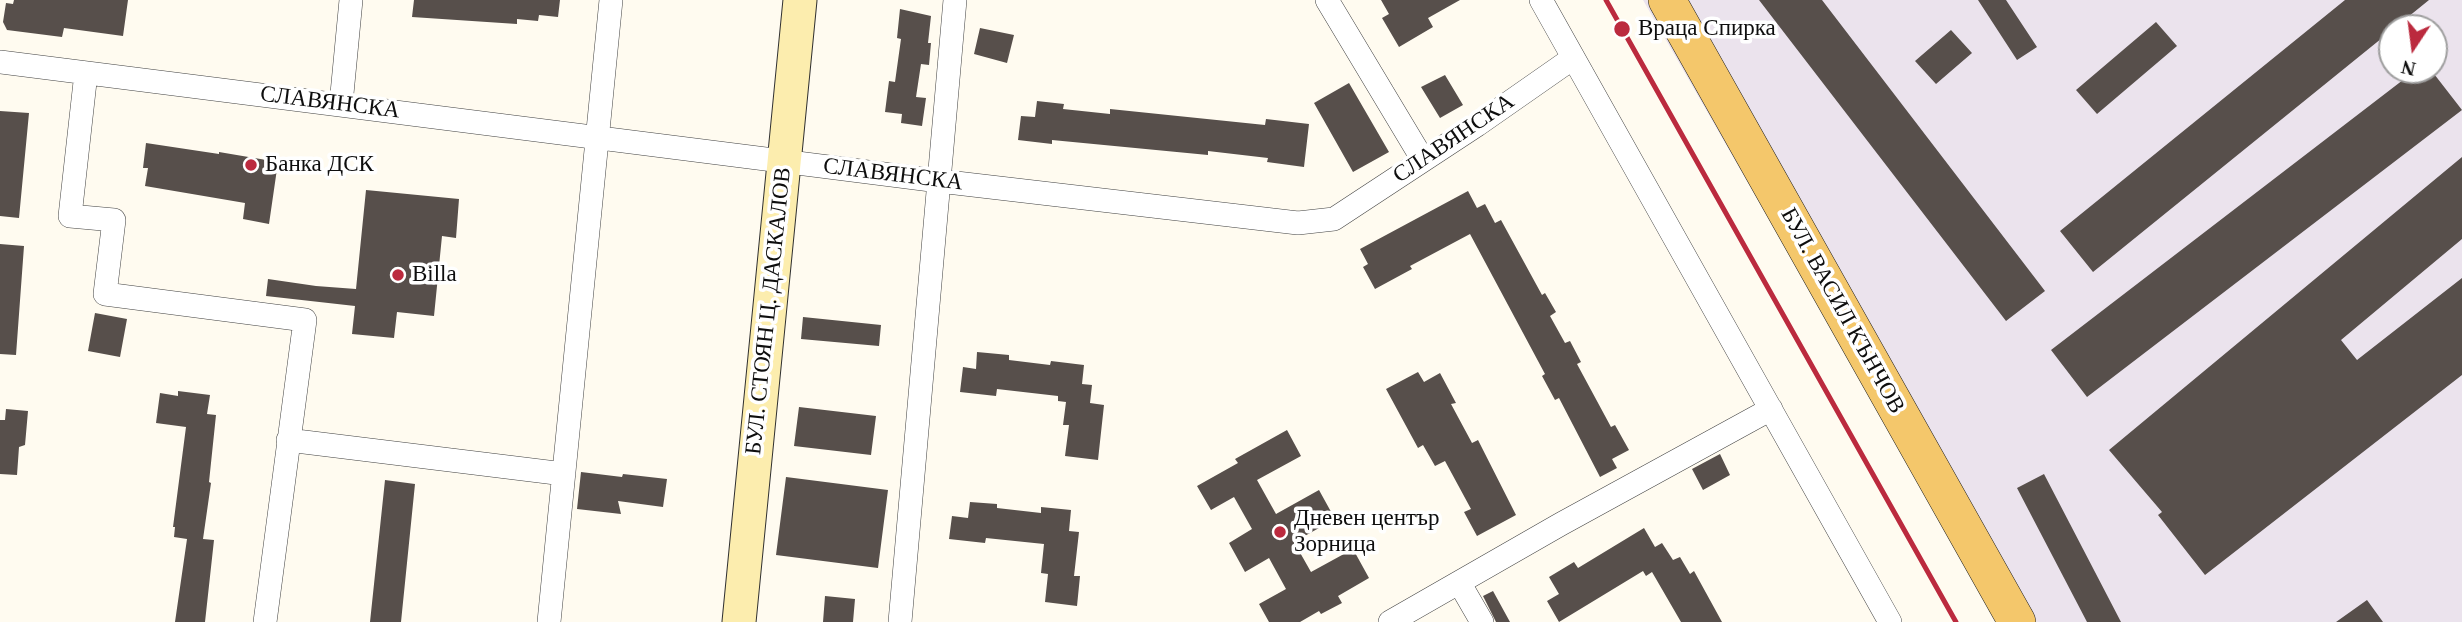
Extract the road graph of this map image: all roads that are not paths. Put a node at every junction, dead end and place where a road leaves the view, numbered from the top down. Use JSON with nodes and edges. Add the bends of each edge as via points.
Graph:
{"nodes":[{"id":1,"x":351,"y":0,"type":"edge"},
{"id":2,"x":611,"y":0,"type":"edge"},
{"id":3,"x":800,"y":0,"type":"edge"},
{"id":4,"x":955,"y":0,"type":"edge"},
{"id":5,"x":1327,"y":0,"type":"edge"},
{"id":6,"x":1541,"y":0,"type":"edge"},
{"id":7,"x":1667,"y":0,"type":"edge"},
{"id":8,"x":1573,"y":58,"type":"junction"},
{"id":9,"x":0,"y":62,"type":"edge"},
{"id":10,"x":86,"y":73,"type":"junction"},
{"id":11,"x":341,"y":104,"type":"junction"},
{"id":12,"x":598,"y":137,"type":"junction"},
{"id":13,"x":784,"y":160,"type":"junction"},
{"id":14,"x":1423,"y":160,"type":"junction"},
{"id":15,"x":939,"y":181,"type":"junction"},
{"id":16,"x":1771,"y":409,"type":"junction"},
{"id":17,"x":288,"y":440,"type":"junction"},
{"id":18,"x":564,"y":474,"type":"junction"},
{"id":19,"x":1460,"y":584,"type":"junction"},
{"id":20,"x":265,"y":622,"type":"edge"},
{"id":21,"x":549,"y":622,"type":"edge"},
{"id":22,"x":739,"y":622,"type":"edge"},
{"id":23,"x":900,"y":622,"type":"edge"},
{"id":24,"x":1390,"y":622,"type":"edge"},
{"id":25,"x":1482,"y":622,"type":"edge"},
{"id":26,"x":1890,"y":622,"type":"edge"},
{"id":27,"x":2017,"y":622,"type":"edge"}],
"edges":[{"from":1,"to":11,"type":"street"},
{"from":2,"to":12,"type":"street"},
{"from":3,"to":13,"type":"street","name":"БУЛ. СТОЯН Ц. ДАСКАЛОВ"},
{"from":4,"to":15,"type":"street"},
{"from":5,"to":14,"type":"street"},
{"from":6,"to":8,"type":"street"},
{"from":7,"to":27,"type":"main road","name":"БУЛ. ВАСИЛ КЪНЧОВ"},
{"from":8,"to":14,"type":"street","name":"СЛАВЯНСКА"},
{"from":8,"to":16,"type":"street"},
{"from":9,"to":10,"type":"street","name":"СЛАВЯНСКА"},
{"from":10,"to":11,"type":"street","name":"СЛАВЯНСКА"},
{"from":10,"to":17,"type":"street","via":[[70,216],[114,220],[105,294],[305,320]]},
{"from":11,"to":12,"type":"street","name":"СЛАВЯНСКА"},
{"from":12,"to":13,"type":"street","name":"СЛАВЯНСКА"},
{"from":12,"to":18,"type":"street"},
{"from":13,"to":15,"type":"street","name":"СЛАВЯНСКА"},
{"from":13,"to":22,"type":"street","name":"БУЛ. СТОЯН Ц. ДАСКАЛОВ"},
{"from":14,"to":15,"type":"street","name":"СЛАВЯНСКА","via":[[1334,219],[1298,223]]},
{"from":15,"to":23,"type":"street"},
{"from":16,"to":19,"type":"street"},
{"from":16,"to":26,"type":"street"},
{"from":17,"to":18,"type":"street"},
{"from":17,"to":20,"type":"street"},
{"from":18,"to":21,"type":"street"},
{"from":19,"to":24,"type":"street"},
{"from":19,"to":25,"type":"street"}]}
